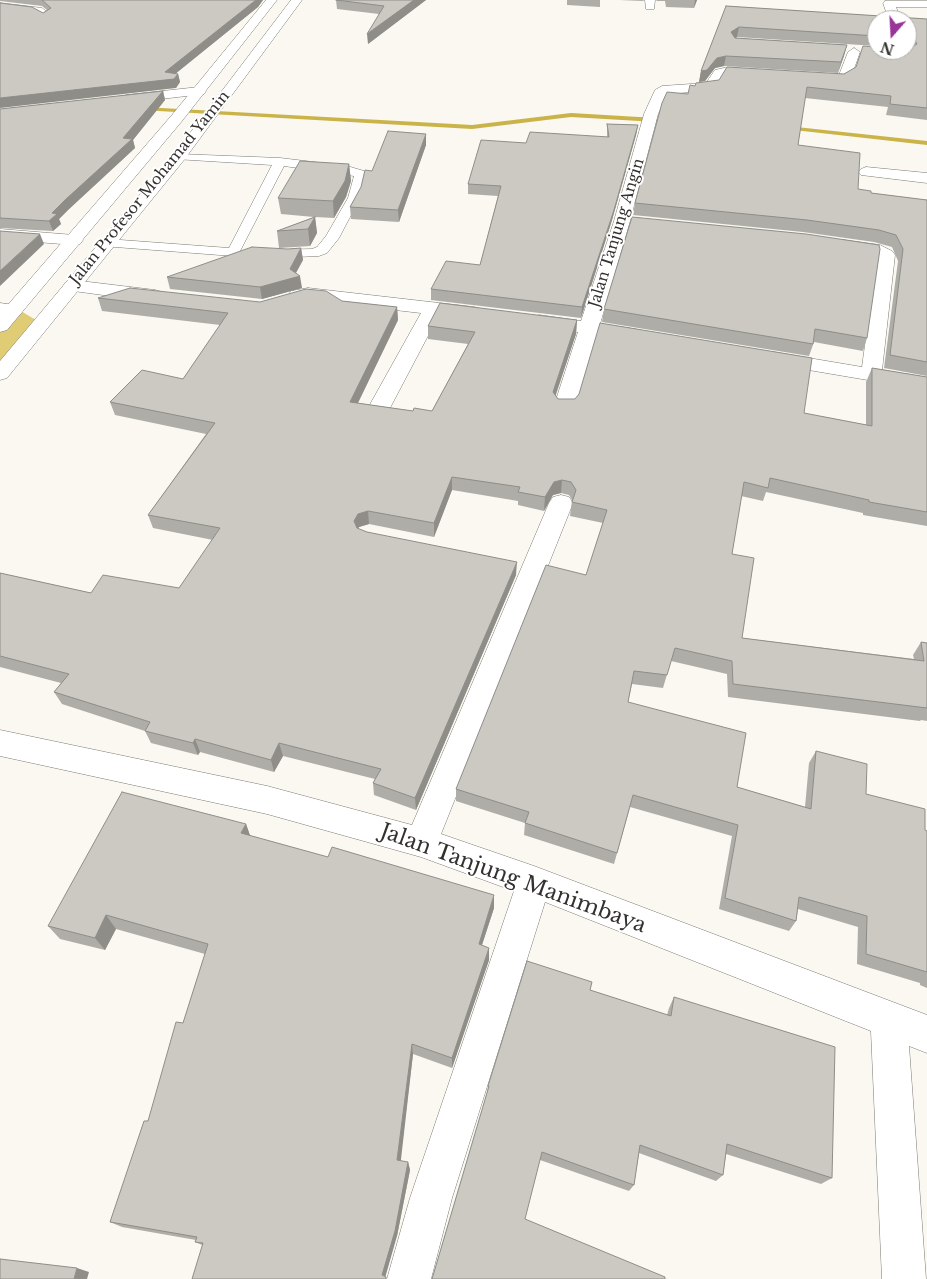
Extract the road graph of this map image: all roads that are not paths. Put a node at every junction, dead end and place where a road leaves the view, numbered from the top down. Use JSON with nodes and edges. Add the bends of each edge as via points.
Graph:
{"nodes":[{"id":1,"x":272,"y":0,"type":"edge"},
{"id":2,"x":297,"y":0,"type":"edge"},
{"id":3,"x":884,"y":2,"type":"edge"},
{"id":4,"x":927,"y":4,"type":"edge"},
{"id":5,"x":0,"y":6,"type":"edge"},
{"id":6,"x":46,"y":16,"type":"edge"},
{"id":7,"x":854,"y":52,"type":"edge"},
{"id":8,"x":775,"y":75,"type":"edge"},
{"id":9,"x":804,"y":77,"type":"edge"},
{"id":10,"x":196,"y":94,"type":"junction"},
{"id":11,"x":113,"y":100,"type":"edge"},
{"id":12,"x":178,"y":156,"type":"junction"},
{"id":13,"x":280,"y":162,"type":"junction"},
{"id":14,"x":866,"y":172,"type":"dead end"},
{"id":15,"x":927,"y":178,"type":"edge"},
{"id":16,"x":622,"y":221,"type":"junction"},
{"id":17,"x":641,"y":223,"type":"edge"},
{"id":18,"x":119,"y":231,"type":"junction"},
{"id":19,"x":0,"y":234,"type":"edge"},
{"id":20,"x":79,"y":234,"type":"junction"},
{"id":21,"x":830,"y":243,"type":"edge"},
{"id":22,"x":107,"y":244,"type":"junction"},
{"id":23,"x":233,"y":252,"type":"junction"},
{"id":24,"x":72,"y":286,"type":"junction"},
{"id":25,"x":170,"y":298,"type":"edge"},
{"id":26,"x":278,"y":303,"type":"edge"},
{"id":27,"x":433,"y":308,"type":"junction"},
{"id":28,"x":7,"y":310,"type":"edge"},
{"id":29,"x":491,"y":315,"type":"edge"},
{"id":30,"x":521,"y":319,"type":"edge"},
{"id":31,"x":0,"y":326,"type":"edge"},
{"id":32,"x":589,"y":327,"type":"junction"},
{"id":33,"x":655,"y":338,"type":"edge"},
{"id":34,"x":758,"y":356,"type":"edge"},
{"id":35,"x":0,"y":374,"type":"edge"},
{"id":36,"x":871,"y":375,"type":"junction"},
{"id":37,"x":927,"y":384,"type":"edge"},
{"id":38,"x":565,"y":406,"type":"edge"},
{"id":39,"x":379,"y":408,"type":"edge"},
{"id":40,"x":561,"y":503,"type":"dead end"},
{"id":41,"x":0,"y":743,"type":"edge"},
{"id":42,"x":421,"y":842,"type":"junction"},
{"id":43,"x":534,"y":882,"type":"junction"},
{"id":44,"x":889,"y":1020,"type":"junction"},
{"id":45,"x":927,"y":1034,"type":"edge"},
{"id":46,"x":409,"y":1279,"type":"edge"},
{"id":47,"x":904,"y":1279,"type":"edge"}],
"edges":[{"from":1,"to":10,"type":"street","name":"Jalan Profesor Mohamad Yamin"},
{"from":2,"to":12,"type":"street","name":"Jalan Profesor Mohamad Yamin"},
{"from":3,"to":4,"type":"street"},
{"from":5,"to":6,"type":"street","via":[[38,10]]},
{"from":7,"to":9,"type":"street","via":[[845,77]]},
{"from":8,"to":16,"type":"street","name":"Jalan Tanjung Angin","via":[[724,72],[712,86],[662,90],[651,114]]},
{"from":10,"to":11,"type":"street"},
{"from":10,"to":20,"type":"street","name":"Jalan Profesor Mohamad Yamin"},
{"from":12,"to":13,"type":"lane"},
{"from":12,"to":18,"type":"street","name":"Jalan Profesor Mohamad Yamin"},
{"from":13,"to":23,"type":"lane"},
{"from":13,"to":23,"type":"lane","via":[[357,172],[360,174],[354,198],[322,250],[290,255]]},
{"from":14,"to":15,"type":"street"},
{"from":16,"to":17,"type":"street"},
{"from":16,"to":32,"type":"street","name":"Jalan Tanjung Angin"},
{"from":18,"to":20,"type":"street"},
{"from":18,"to":22,"type":"street","name":"Jalan Profesor Mohamad Yamin"},
{"from":19,"to":20,"type":"street"},
{"from":20,"to":28,"type":"street","name":"Jalan Profesor Mohamad Yamin"},
{"from":21,"to":36,"type":"street","via":[[874,249],[886,255]]},
{"from":22,"to":23,"type":"lane"},
{"from":22,"to":24,"type":"street","name":"Jalan Profesor Mohamad Yamin"},
{"from":24,"to":25,"type":"street"},
{"from":24,"to":35,"type":"street","name":"Jalan Profesor Mohamad Yamin"},
{"from":26,"to":27,"type":"street","via":[[308,294]]},
{"from":27,"to":29,"type":"street"},
{"from":27,"to":39,"type":"street"},
{"from":28,"to":31,"type":"street","name":"Jalan Profesor Mohamad Yamin"},
{"from":30,"to":32,"type":"street","name":"Jalan Tanjung Angin"},
{"from":32,"to":33,"type":"street","name":"Jalan Tanjung Angin"},
{"from":32,"to":38,"type":"street","name":"Jalan Tanjung Angin"},
{"from":34,"to":36,"type":"street"},
{"from":36,"to":37,"type":"street"},
{"from":40,"to":42,"type":"street","via":[[524,566]]},
{"from":41,"to":42,"type":"street","name":"Jalan Tanjung Manimbaya","via":[[267,800]]},
{"from":42,"to":43,"type":"street","name":"Jalan Tanjung Manimbaya"},
{"from":43,"to":44,"type":"street","name":"Jalan Tanjung Manimbaya"},
{"from":43,"to":46,"type":"street","via":[[431,1198]]},
{"from":44,"to":45,"type":"street","name":"Jalan Tanjung Manimbaya"},
{"from":44,"to":47,"type":"street"}]}
